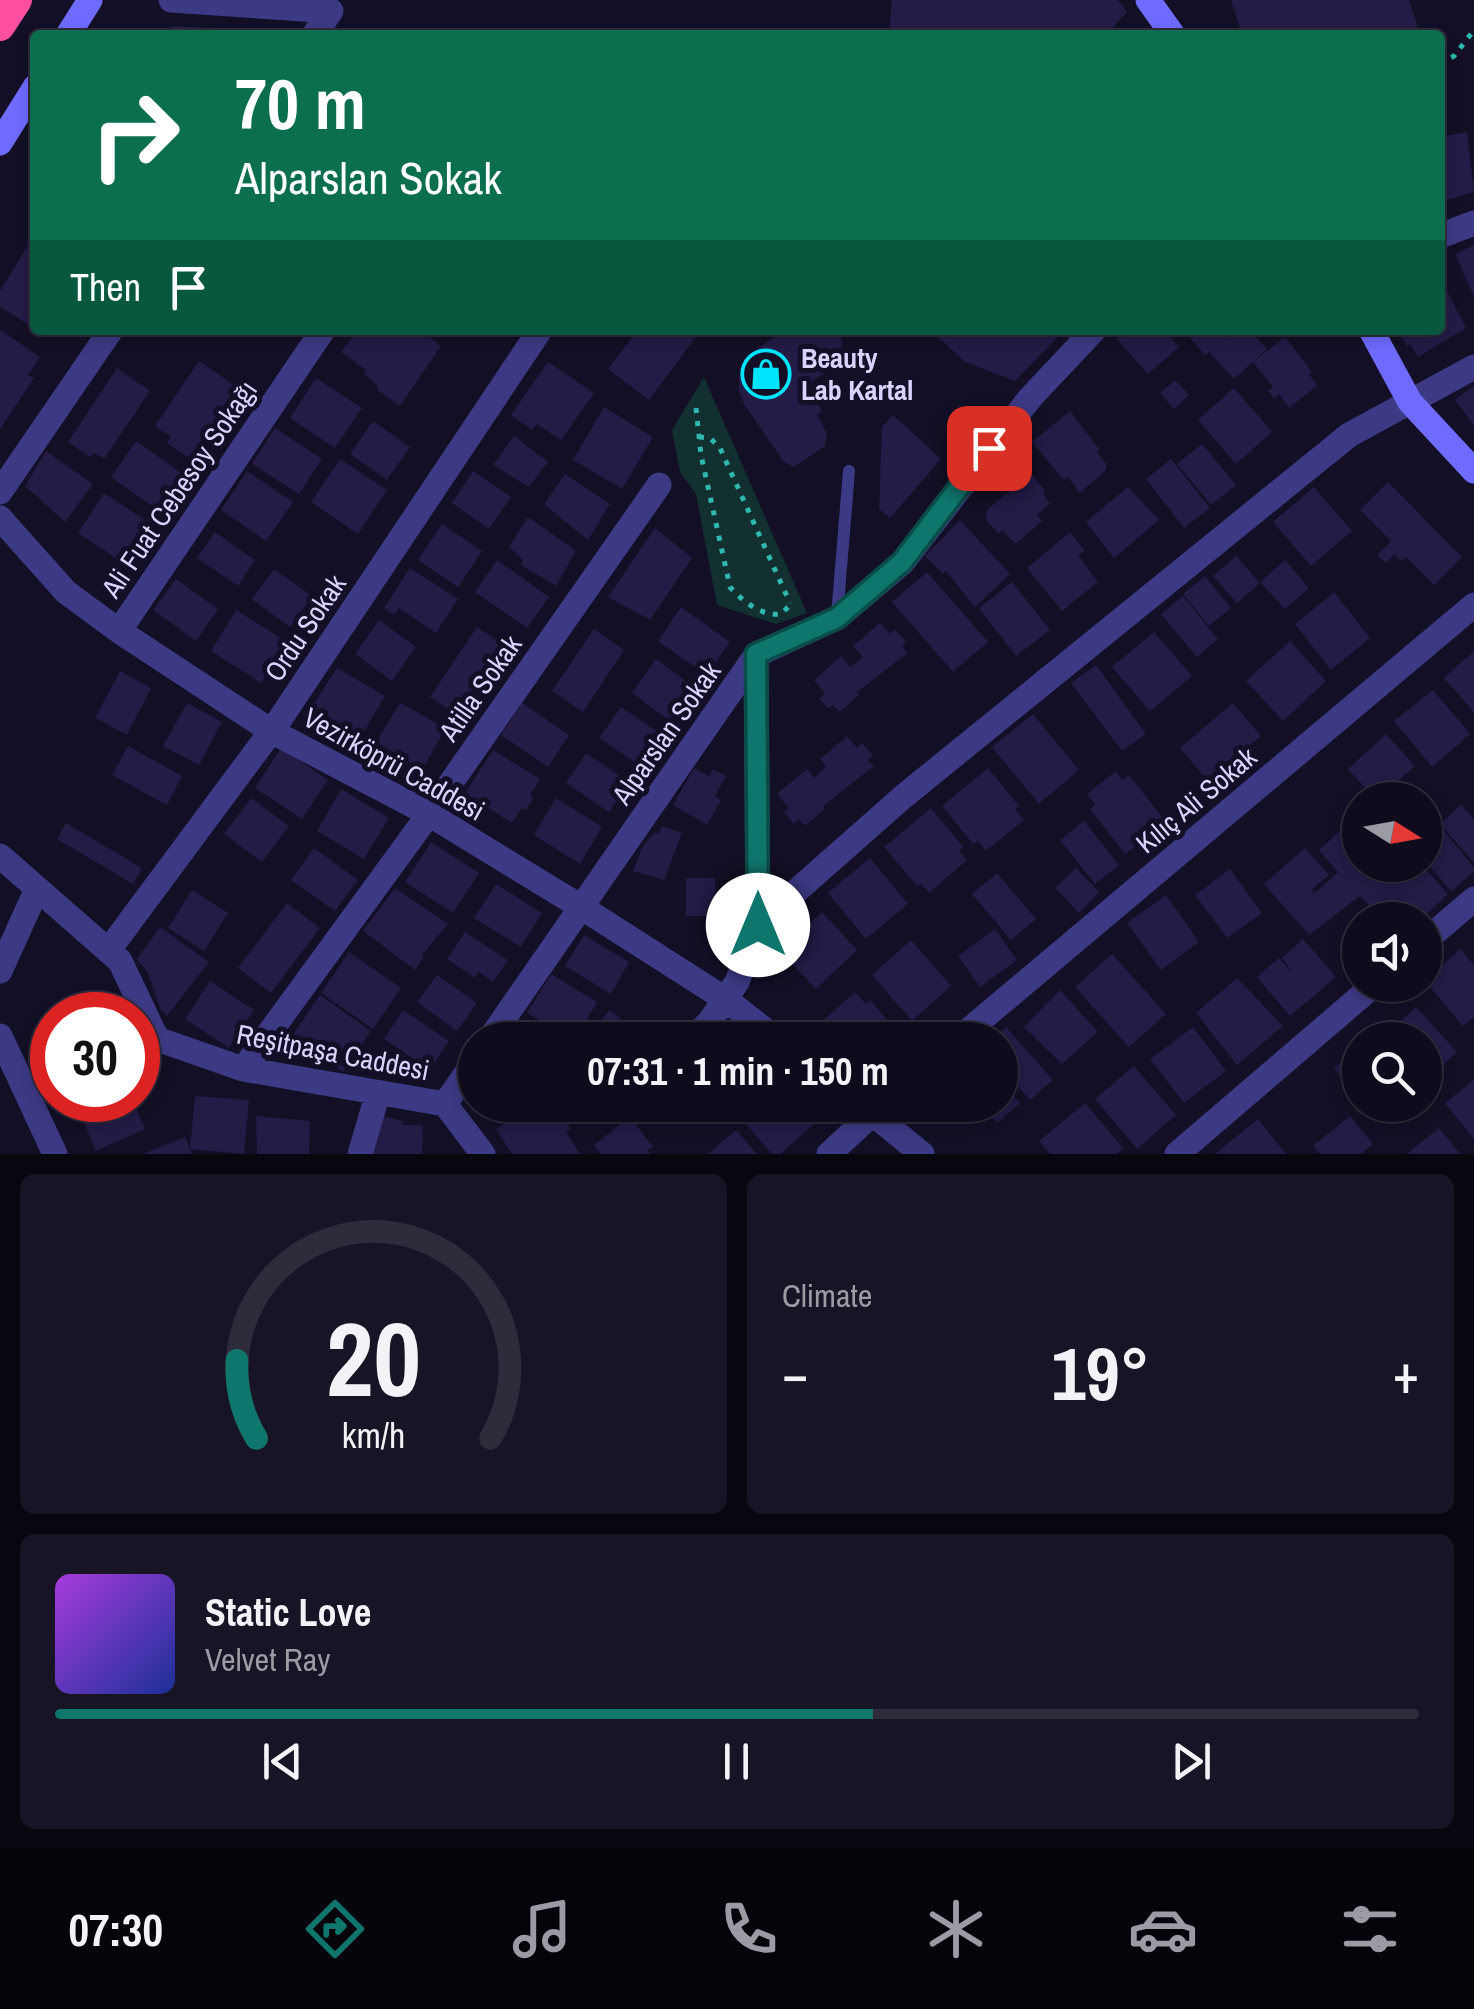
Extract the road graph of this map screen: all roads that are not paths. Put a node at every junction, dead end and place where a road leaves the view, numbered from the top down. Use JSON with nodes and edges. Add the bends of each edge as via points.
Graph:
{"nodes":[{"id":1,"x":17,"y":0,"type":"edge"},
{"id":2,"x":90,"y":0,"type":"edge"},
{"id":3,"x":171,"y":0,"type":"edge"},
{"id":4,"x":1148,"y":0,"type":"edge"},
{"id":5,"x":0,"y":26,"type":"edge"},
{"id":6,"x":71,"y":30,"type":"edge"},
{"id":7,"x":317,"y":30,"type":"edge"},
{"id":8,"x":1169,"y":30,"type":"edge"},
{"id":9,"x":30,"y":95,"type":"edge"},
{"id":10,"x":0,"y":143,"type":"edge"},
{"id":11,"x":1474,"y":223,"type":"edge"},
{"id":12,"x":1445,"y":234,"type":"edge"},
{"id":13,"x":109,"y":335,"type":"edge"},
{"id":14,"x":320,"y":335,"type":"edge"},
{"id":15,"x":537,"y":335,"type":"edge"},
{"id":16,"x":1089,"y":335,"type":"edge"},
{"id":17,"x":1373,"y":335,"type":"edge"},
{"id":18,"x":1474,"y":367,"type":"edge"},
{"id":19,"x":1410,"y":402,"type":"junction"},
{"id":20,"x":1474,"y":470,"type":"edge"},
{"id":21,"x":849,"y":471,"type":"dead end"},
{"id":22,"x":659,"y":486,"type":"dead end"},
{"id":23,"x":0,"y":492,"type":"edge"},
{"id":24,"x":0,"y":518,"type":"edge"},
{"id":25,"x":1474,"y":605,"type":"edge"},
{"id":26,"x":837,"y":618,"type":"junction"},
{"id":27,"x":119,"y":631,"type":"junction"},
{"id":28,"x":756,"y":654,"type":"junction"},
{"id":29,"x":271,"y":731,"type":"junction"},
{"id":30,"x":429,"y":814,"type":"junction"},
{"id":31,"x":0,"y":856,"type":"edge"},
{"id":32,"x":37,"y":888,"type":"junction"},
{"id":33,"x":1474,"y":899,"type":"edge"},
{"id":34,"x":581,"y":908,"type":"junction"},
{"id":35,"x":758,"y":925,"type":"junction"},
{"id":36,"x":1442,"y":926,"type":"edge"},
{"id":37,"x":108,"y":951,"type":"junction"},
{"id":38,"x":0,"y":971,"type":"edge"},
{"id":39,"x":725,"y":999,"type":"junction"},
{"id":40,"x":1354,"y":1002,"type":"edge"},
{"id":41,"x":502,"y":1022,"type":"edge"},
{"id":42,"x":706,"y":1022,"type":"edge"},
{"id":43,"x":755,"y":1022,"type":"edge"},
{"id":44,"x":978,"y":1022,"type":"edge"},
{"id":45,"x":0,"y":1036,"type":"edge"},
{"id":46,"x":242,"y":1069,"type":"junction"},
{"id":47,"x":458,"y":1085,"type":"edge"},
{"id":48,"x":378,"y":1092,"type":"junction"},
{"id":49,"x":458,"y":1103,"type":"edge"},
{"id":50,"x":445,"y":1104,"type":"junction"},
{"id":51,"x":860,"y":1122,"type":"edge"},
{"id":52,"x":888,"y":1122,"type":"edge"},
{"id":53,"x":55,"y":1154,"type":"edge"},
{"id":54,"x":360,"y":1154,"type":"edge"},
{"id":55,"x":483,"y":1154,"type":"edge"},
{"id":56,"x":829,"y":1154,"type":"edge"},
{"id":57,"x":922,"y":1154,"type":"edge"},
{"id":58,"x":1178,"y":1154,"type":"edge"}],
"edges":[{"from":1,"to":5,"type":"highway"},
{"from":2,"to":6,"type":"street"},
{"from":3,"to":7,"type":"street","via":[[331,10]]},
{"from":4,"to":8,"type":"street"},
{"from":9,"to":10,"type":"street"},
{"from":11,"to":12,"type":"street"},
{"from":13,"to":23,"type":"street"},
{"from":14,"to":27,"type":"street","name":"Ali Fuat Cebesoy Sokağı"},
{"from":15,"to":29,"type":"street","name":"Ordu Sokak"},
{"from":16,"to":26,"type":"street","name":"Alparslan Sokak","via":[[1010,423],[902,562]]},
{"from":17,"to":19,"type":"street"},
{"from":18,"to":19,"type":"street"},
{"from":19,"to":20,"type":"street"},
{"from":19,"to":35,"type":"street","via":[[1349,435],[904,796]]},
{"from":21,"to":26,"type":"lane"},
{"from":22,"to":30,"type":"street","name":"Atilla Sokak"},
{"from":24,"to":27,"type":"street","name":"Vezirköprü Caddesi","via":[[66,592]]},
{"from":25,"to":44,"type":"street","name":"Kılıç Ali Sokak"},
{"from":26,"to":28,"type":"street","name":"Alparslan Sokak"},
{"from":27,"to":29,"type":"street","name":"Vezirköprü Caddesi"},
{"from":28,"to":34,"type":"street","name":"Alparslan Sokak"},
{"from":28,"to":35,"type":"street"},
{"from":29,"to":30,"type":"street","name":"Vezirköprü Caddesi"},
{"from":29,"to":37,"type":"street","name":"Ordu Sokak"},
{"from":30,"to":34,"type":"street","name":"Vezirköprü Caddesi"},
{"from":30,"to":46,"type":"street","name":"Atilla Sokak"},
{"from":31,"to":32,"type":"street","name":"Reşitpaşa Caddesi"},
{"from":32,"to":37,"type":"street","name":"Reşitpaşa Caddesi"},
{"from":32,"to":38,"type":"street"},
{"from":33,"to":36,"type":"street"},
{"from":34,"to":39,"type":"street","name":"Vezirköprü Caddesi"},
{"from":34,"to":41,"type":"street","name":"Alparslan Sokak"},
{"from":35,"to":39,"type":"street"},
{"from":37,"to":46,"type":"street","name":"Reşitpaşa Caddesi","via":[[120,961],[157,1039]]},
{"from":39,"to":42,"type":"street"},
{"from":39,"to":43,"type":"street","name":"Vezirköprü Caddesi"},
{"from":40,"to":58,"type":"street"},
{"from":45,"to":53,"type":"street"},
{"from":46,"to":48,"type":"street","name":"Reşitpaşa Caddesi"},
{"from":47,"to":50,"type":"street"},
{"from":48,"to":50,"type":"street","name":"Reşitpaşa Caddesi"},
{"from":48,"to":54,"type":"street"},
{"from":49,"to":50,"type":"street"},
{"from":50,"to":55,"type":"street","name":"Reşitpaşa Caddesi"},
{"from":51,"to":56,"type":"street"},
{"from":52,"to":57,"type":"street"}]}
